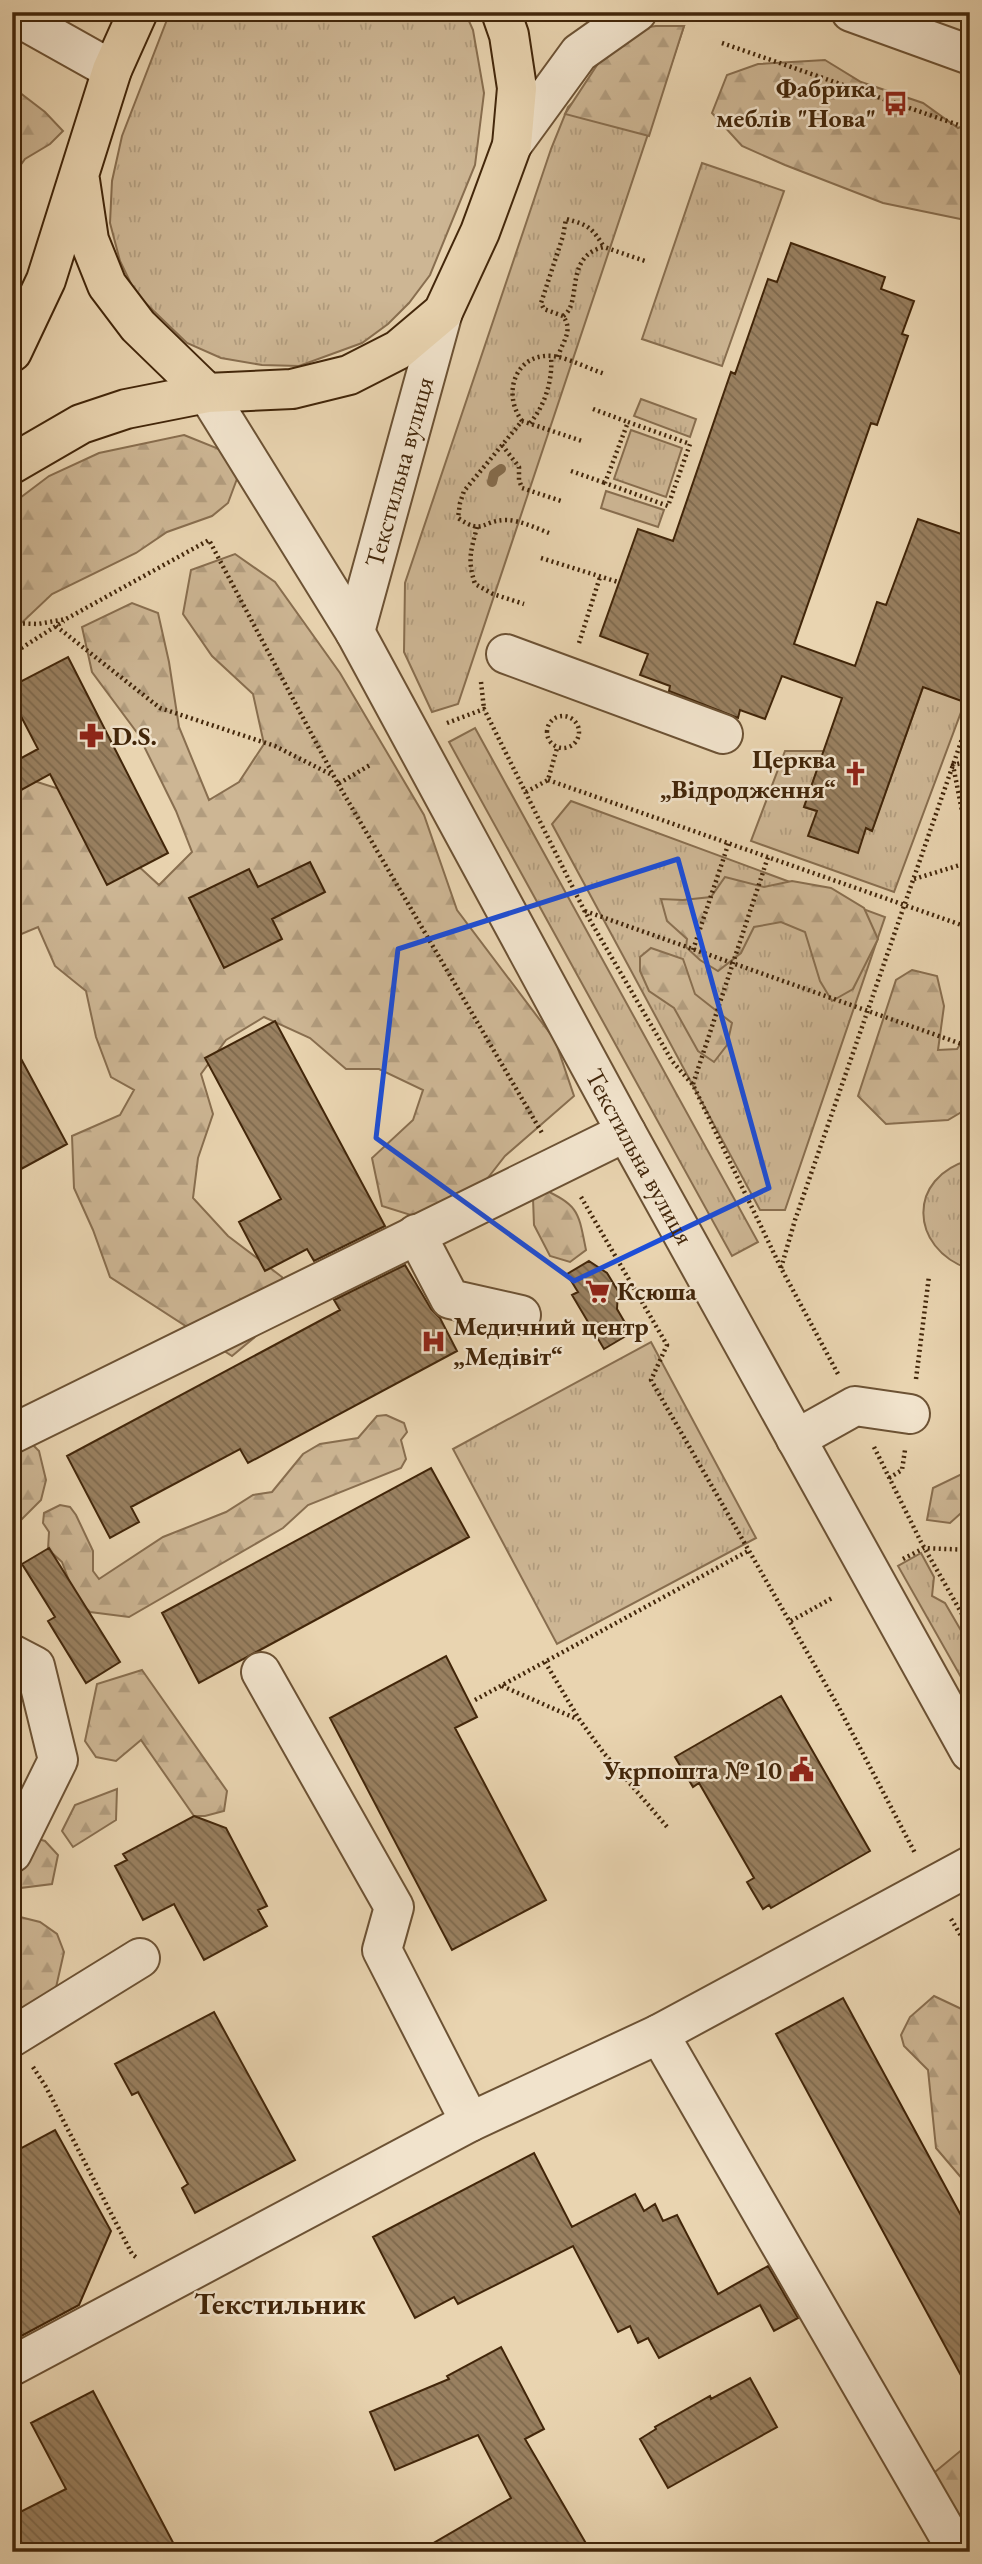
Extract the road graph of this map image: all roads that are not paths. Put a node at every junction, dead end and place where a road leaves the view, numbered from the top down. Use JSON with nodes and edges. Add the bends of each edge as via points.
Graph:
{"nodes":[{"id":1,"x":138,"y":12,"type":"edge"},
{"id":2,"x":501,"y":12,"type":"edge"},
{"id":3,"x":637,"y":12,"type":"edge"},
{"id":4,"x":851,"y":12,"type":"edge"},
{"id":5,"x":12,"y":14,"type":"edge"},
{"id":6,"x":970,"y":55,"type":"edge"},
{"id":7,"x":112,"y":70,"type":"junction"},
{"id":8,"x":512,"y":145,"type":"junction"},
{"id":9,"x":79,"y":171,"type":"junction"},
{"id":10,"x":443,"y":312,"type":"junction"},
{"id":11,"x":12,"y":352,"type":"edge"},
{"id":12,"x":207,"y":393,"type":"junction"},
{"id":13,"x":12,"y":464,"type":"edge"},
{"id":14,"x":355,"y":632,"type":"junction"},
{"id":15,"x":506,"y":654,"type":"dead end"},
{"id":16,"x":723,"y":734,"type":"dead end"},
{"id":17,"x":626,"y":1132,"type":"junction"},
{"id":18,"x":416,"y":1234,"type":"junction"},
{"id":19,"x":521,"y":1315,"type":"dead end"},
{"id":20,"x":910,"y":1413,"type":"dead end"},
{"id":21,"x":12,"y":1434,"type":"edge"},
{"id":22,"x":796,"y":1439,"type":"junction"},
{"id":23,"x":12,"y":1654,"type":"edge"},
{"id":24,"x":261,"y":1672,"type":"dead end"},
{"id":25,"x":970,"y":1752,"type":"edge"},
{"id":26,"x":12,"y":1853,"type":"edge"},
{"id":27,"x":970,"y":1866,"type":"edge"},
{"id":28,"x":140,"y":1958,"type":"dead end"},
{"id":29,"x":659,"y":2034,"type":"junction"},
{"id":30,"x":13,"y":2037,"type":"edge"},
{"id":31,"x":470,"y":2122,"type":"junction"},
{"id":32,"x":12,"y":2366,"type":"edge"},
{"id":33,"x":958,"y":2552,"type":"edge"}],
"edges":[{"from":1,"to":7,"type":"main road"},
{"from":2,"to":8,"type":"main road","via":[[517,88]]},
{"from":3,"to":8,"type":"street","via":[[579,53]]},
{"from":4,"to":6,"type":"street"},
{"from":5,"to":7,"type":"street"},
{"from":7,"to":9,"type":"main road"},
{"from":8,"to":10,"type":"main road","via":[[480,232]]},
{"from":9,"to":11,"type":"main road","via":[[46,279]]},
{"from":9,"to":12,"type":"main road","via":[[89,240],[107,285],[138,326]]},
{"from":10,"to":12,"type":"main road","via":[[398,350],[349,375],[292,389]]},
{"from":10,"to":14,"type":"street","name":"Текстильна вулиця"},
{"from":12,"to":13,"type":"main road","via":[[126,409],[81,424]]},
{"from":12,"to":14,"type":"street","name":"Текстильна вулиця"},
{"from":14,"to":17,"type":"street","name":"Текстильна вулиця"},
{"from":15,"to":16,"type":"street"},
{"from":17,"to":18,"type":"street"},
{"from":17,"to":22,"type":"street","name":"Текстильна вулиця"},
{"from":18,"to":19,"type":"street","via":[[450,1298]]},
{"from":18,"to":21,"type":"street"},
{"from":20,"to":22,"type":"street","via":[[855,1406]]},
{"from":22,"to":25,"type":"street","name":"Текстильна вулиця"},
{"from":23,"to":26,"type":"street","via":[[35,1666],[58,1760]]},
{"from":24,"to":31,"type":"street","via":[[394,1907],[382,1950]]},
{"from":27,"to":29,"type":"street"},
{"from":28,"to":30,"type":"street"},
{"from":29,"to":31,"type":"street"},
{"from":29,"to":33,"type":"street"},
{"from":31,"to":32,"type":"street"}]}
